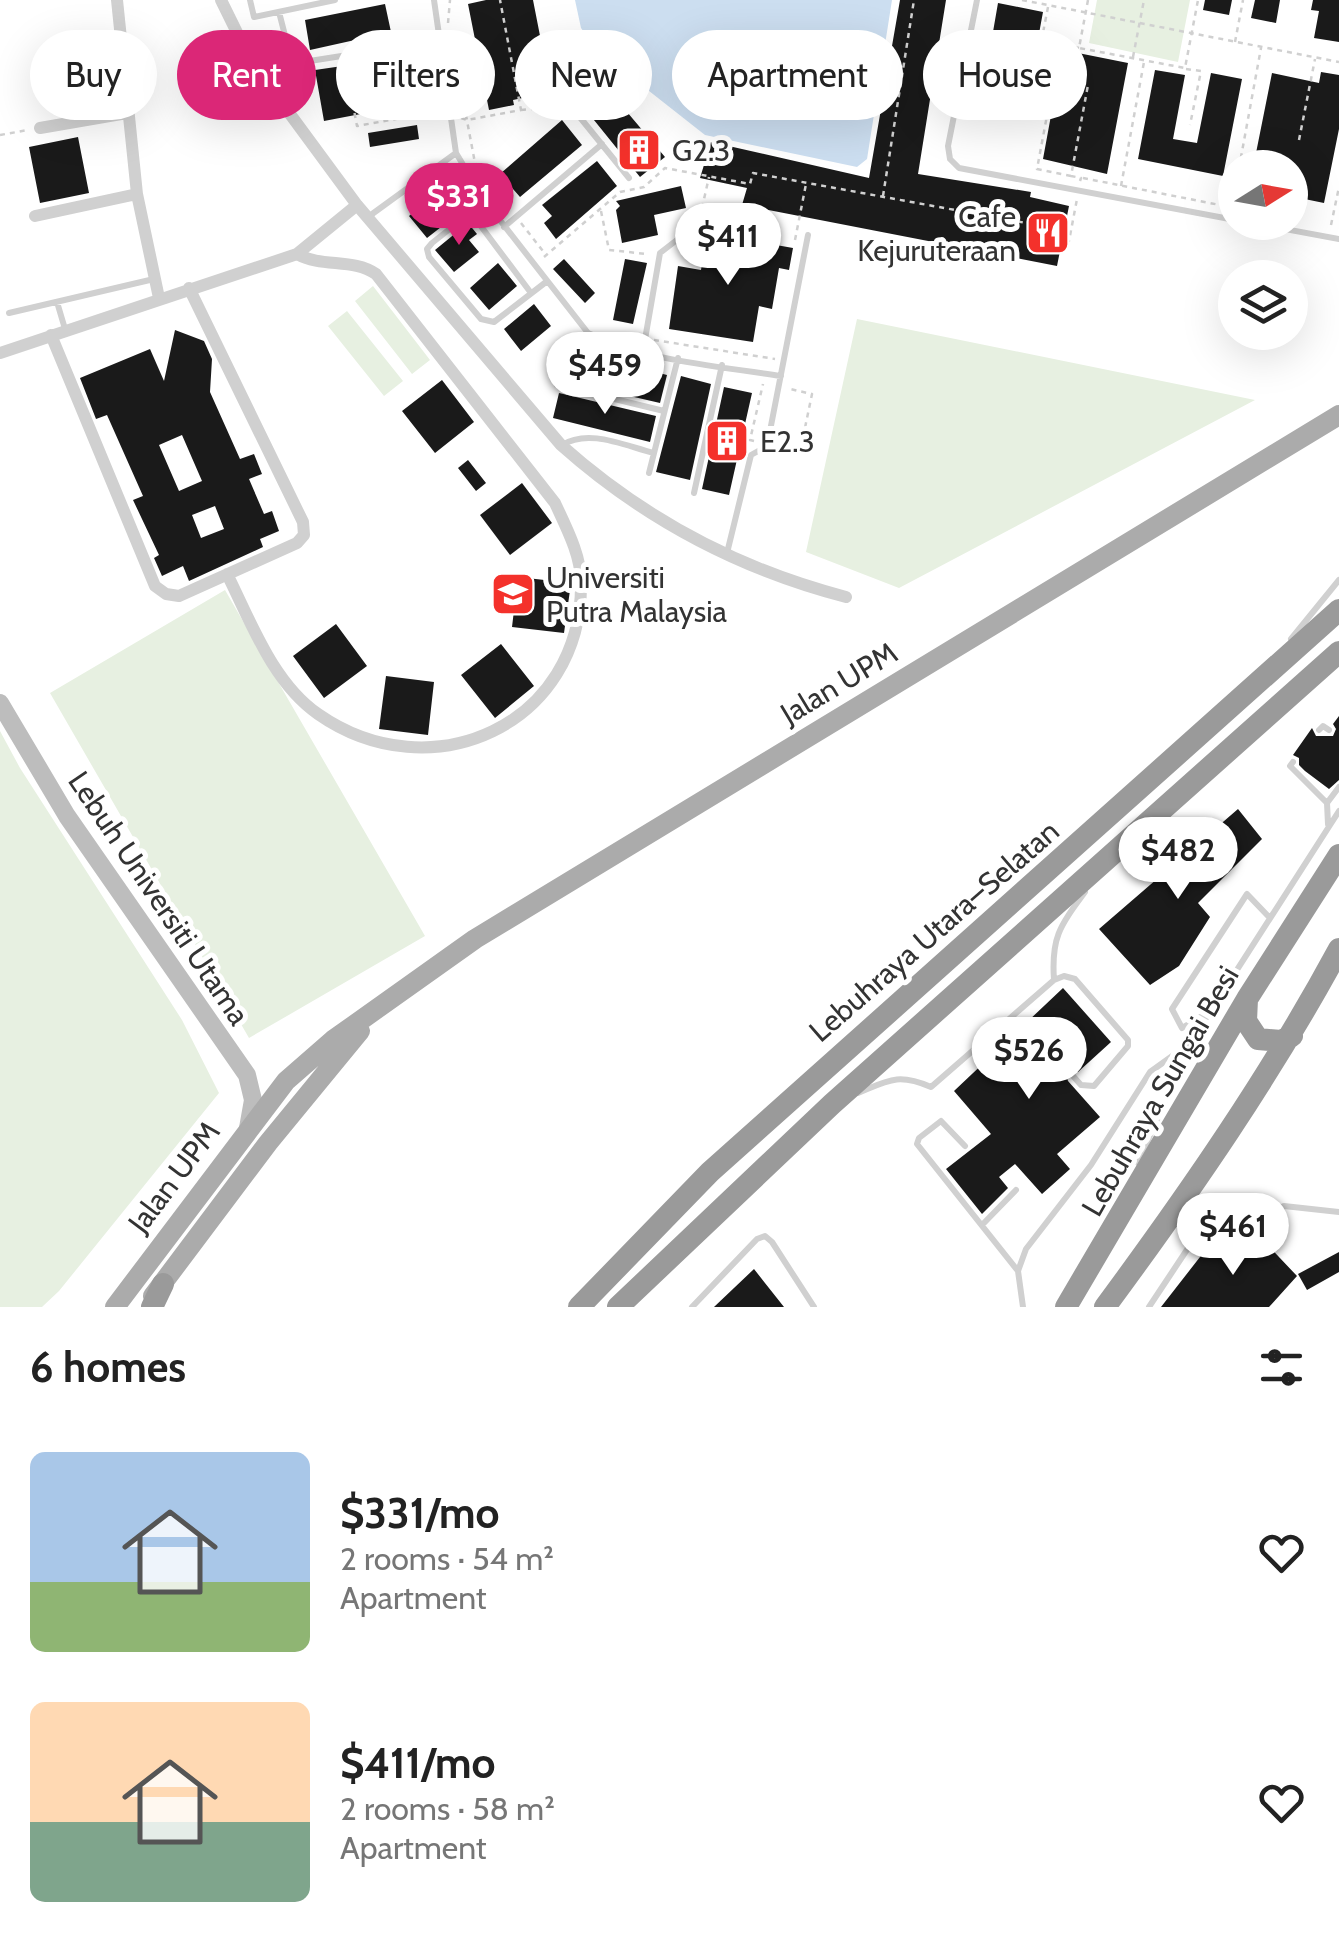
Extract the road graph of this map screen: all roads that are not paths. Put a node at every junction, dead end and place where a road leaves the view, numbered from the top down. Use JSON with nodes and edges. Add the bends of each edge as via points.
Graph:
{"nodes":[{"id":1,"x":117,"y":0,"type":"edge"},
{"id":2,"x":221,"y":0,"type":"edge"},
{"id":3,"x":250,"y":0,"type":"edge"},
{"id":4,"x":335,"y":0,"type":"edge"},
{"id":5,"x":434,"y":0,"type":"edge"},
{"id":6,"x":977,"y":0,"type":"edge"},
{"id":7,"x":279,"y":12,"type":"junction"},
{"id":8,"x":120,"y":30,"type":"edge"},
{"id":9,"x":336,"y":57,"type":"edge"},
{"id":10,"x":86,"y":120,"type":"edge"},
{"id":11,"x":128,"y":120,"type":"edge"},
{"id":12,"x":582,"y":120,"type":"edge"},
{"id":13,"x":40,"y":128,"type":"road end"},
{"id":14,"x":602,"y":144,"type":"junction"},
{"id":15,"x":456,"y":153,"type":"junction"},
{"id":16,"x":629,"y":178,"type":"dead end"},
{"id":17,"x":137,"y":194,"type":"junction"},
{"id":18,"x":485,"y":201,"type":"junction"},
{"id":19,"x":357,"y":205,"type":"junction"},
{"id":20,"x":470,"y":213,"type":"junction"},
{"id":21,"x":35,"y":216,"type":"dead end"},
{"id":22,"x":1218,"y":217,"type":"edge"},
{"id":23,"x":367,"y":218,"type":"junction"},
{"id":24,"x":716,"y":220,"type":"dead end"},
{"id":25,"x":504,"y":227,"type":"junction"},
{"id":26,"x":1308,"y":233,"type":"edge"},
{"id":27,"x":808,"y":235,"type":"dead end"},
{"id":28,"x":1339,"y":239,"type":"edge"},
{"id":29,"x":297,"y":254,"type":"junction"},
{"id":30,"x":155,"y":279,"type":"junction"},
{"id":31,"x":546,"y":282,"type":"junction"},
{"id":32,"x":189,"y":288,"type":"junction"},
{"id":33,"x":531,"y":293,"type":"junction"},
{"id":34,"x":158,"y":298,"type":"junction"},
{"id":35,"x":57,"y":302,"type":"junction"},
{"id":36,"x":8,"y":313,"type":"dead end"},
{"id":37,"x":58,"y":332,"type":"junction"},
{"id":38,"x":643,"y":352,"type":"junction"},
{"id":39,"x":0,"y":353,"type":"edge"},
{"id":40,"x":678,"y":358,"type":"junction"},
{"id":41,"x":722,"y":366,"type":"junction"},
{"id":42,"x":782,"y":376,"type":"junction"},
{"id":43,"x":557,"y":385,"type":"dead end"},
{"id":44,"x":664,"y":411,"type":"junction"},
{"id":45,"x":1339,"y":415,"type":"edge"},
{"id":46,"x":561,"y":446,"type":"junction"},
{"id":47,"x":654,"y":453,"type":"junction"},
{"id":48,"x":650,"y":473,"type":"dead end"},
{"id":49,"x":694,"y":493,"type":"dead end"},
{"id":50,"x":726,"y":554,"type":"junction"},
{"id":51,"x":227,"y":574,"type":"junction"},
{"id":52,"x":1339,"y":580,"type":"edge"},
{"id":53,"x":846,"y":597,"type":"dead end"},
{"id":54,"x":1339,"y":610,"type":"edge"},
{"id":55,"x":1339,"y":652,"type":"edge"},
{"id":56,"x":1264,"y":676,"type":"junction"},
{"id":57,"x":0,"y":704,"type":"edge"},
{"id":58,"x":1319,"y":730,"type":"dead end"},
{"id":59,"x":1329,"y":730,"type":"dead end"},
{"id":60,"x":1293,"y":762,"type":"dead end"},
{"id":61,"x":1339,"y":788,"type":"edge"},
{"id":62,"x":1327,"y":803,"type":"junction"},
{"id":63,"x":1339,"y":811,"type":"edge"},
{"id":64,"x":1328,"y":825,"type":"junction"},
{"id":65,"x":1339,"y":855,"type":"edge"},
{"id":66,"x":1108,"y":858,"type":"junction"},
{"id":67,"x":1269,"y":917,"type":"junction"},
{"id":68,"x":1339,"y":948,"type":"edge"},
{"id":69,"x":1054,"y":980,"type":"junction"},
{"id":70,"x":1246,"y":999,"type":"junction"},
{"id":71,"x":377,"y":1010,"type":"junction"},
{"id":72,"x":1210,"y":1012,"type":"junction"},
{"id":73,"x":1015,"y":1014,"type":"junction"},
{"id":74,"x":1024,"y":1023,"type":"dead end"},
{"id":75,"x":1292,"y":1036,"type":"junction"},
{"id":76,"x":1190,"y":1043,"type":"junction"},
{"id":77,"x":1073,"y":1076,"type":"dead end"},
{"id":78,"x":832,"y":1104,"type":"junction"},
{"id":79,"x":248,"y":1128,"type":"junction"},
{"id":80,"x":966,"y":1146,"type":"dead end"},
{"id":81,"x":1016,"y":1190,"type":"dead end"},
{"id":82,"x":1180,"y":1205,"type":"junction"},
{"id":83,"x":1339,"y":1212,"type":"edge"},
{"id":84,"x":1206,"y":1221,"type":"junction"},
{"id":85,"x":982,"y":1226,"type":"junction"},
{"id":86,"x":1100,"y":1252,"type":"junction"},
{"id":87,"x":1018,"y":1271,"type":"junction"},
{"id":88,"x":163,"y":1284,"type":"joint"},
{"id":89,"x":114,"y":1307,"type":"edge"},
{"id":90,"x":149,"y":1307,"type":"edge"},
{"id":91,"x":579,"y":1307,"type":"edge"},
{"id":92,"x":618,"y":1307,"type":"edge"},
{"id":93,"x":692,"y":1307,"type":"edge"},
{"id":94,"x":814,"y":1307,"type":"edge"},
{"id":95,"x":1023,"y":1307,"type":"edge"},
{"id":96,"x":1066,"y":1307,"type":"edge"},
{"id":97,"x":1105,"y":1307,"type":"edge"},
{"id":98,"x":1150,"y":1307,"type":"edge"}],
"edges":[{"from":1,"to":8,"type":"street"},
{"from":2,"to":19,"type":"street","via":[[252,62]]},
{"from":3,"to":7,"type":"lane","via":[[254,18]]},
{"from":4,"to":7,"type":"lane"},
{"from":5,"to":15,"type":"lane"},
{"from":6,"to":22,"type":"lane","via":[[948,146],[959,168]]},
{"from":7,"to":9,"type":"lane","via":[[297,63]]},
{"from":10,"to":13,"type":"street"},
{"from":11,"to":17,"type":"street"},
{"from":12,"to":14,"type":"lane"},
{"from":14,"to":16,"type":"lane"},
{"from":14,"to":25,"type":"lane"},
{"from":15,"to":18,"type":"lane"},
{"from":15,"to":23,"type":"lane"},
{"from":17,"to":21,"type":"street"},
{"from":17,"to":30,"type":"street"},
{"from":18,"to":20,"type":"lane"},
{"from":18,"to":25,"type":"lane"},
{"from":19,"to":23,"type":"street"},
{"from":19,"to":29,"type":"street"},
{"from":20,"to":33,"type":"lane"},
{"from":20,"to":33,"type":"lane","via":[[432,243],[429,257],[487,323]]},
{"from":23,"to":46,"type":"street"},
{"from":24,"to":38,"type":"lane","via":[[704,219],[660,253]]},
{"from":25,"to":31,"type":"lane"},
{"from":26,"to":28,"type":"lane"},
{"from":27,"to":42,"type":"lane"},
{"from":29,"to":32,"type":"street"},
{"from":29,"to":51,"type":"street","via":[[320,263],[364,265],[376,274],[555,503],[582,580],[578,621],[565,664],[518,719],[490,735],[451,744],[386,745],[316,713],[276,669]]},
{"from":30,"to":34,"type":"street"},
{"from":30,"to":35,"type":"lane"},
{"from":31,"to":33,"type":"lane"},
{"from":31,"to":38,"type":"lane","via":[[588,333]]},
{"from":32,"to":34,"type":"street"},
{"from":32,"to":51,"type":"street","via":[[303,522],[297,543]]},
{"from":34,"to":37,"type":"street"},
{"from":35,"to":36,"type":"lane"},
{"from":35,"to":37,"type":"lane"},
{"from":37,"to":39,"type":"street"},
{"from":37,"to":51,"type":"street","via":[[155,586],[179,596]]},
{"from":38,"to":40,"type":"lane"},
{"from":40,"to":41,"type":"lane"},
{"from":40,"to":44,"type":"lane"},
{"from":41,"to":42,"type":"lane"},
{"from":41,"to":49,"type":"lane"},
{"from":42,"to":50,"type":"lane","via":[[769,436],[751,454]]},
{"from":43,"to":44,"type":"lane"},
{"from":44,"to":47,"type":"lane"},
{"from":45,"to":71,"type":"main road","name":"Jalan UPM","via":[[475,938]]},
{"from":46,"to":47,"type":"lane","via":[[587,436]]},
{"from":46,"to":50,"type":"street","via":[[672,528]]},
{"from":47,"to":48,"type":"lane"},
{"from":50,"to":53,"type":"street"},
{"from":52,"to":56,"type":"lane"},
{"from":54,"to":56,"type":"highway","name":"Lebuhraya Utara–Selatan"},
{"from":55,"to":66,"type":"highway","name":"Lebuhraya Utara–Selatan"},
{"from":56,"to":91,"type":"highway","name":"Lebuhraya Utara–Selatan","via":[[710,1172]]},
{"from":57,"to":79,"type":"main road","name":"Lebuh Universiti Utama","via":[[68,816],[247,1075],[253,1100]]},
{"from":58,"to":59,"type":"lane"},
{"from":60,"to":62,"type":"lane"},
{"from":61,"to":62,"type":"lane"},
{"from":62,"to":64,"type":"lane"},
{"from":63,"to":64,"type":"lane"},
{"from":64,"to":67,"type":"lane"},
{"from":65,"to":70,"type":"highway","name":"Lebuhraya Sungai Besi"},
{"from":66,"to":69,"type":"lane","via":[[1059,928]]},
{"from":66,"to":78,"type":"highway","name":"Lebuhraya Utara–Selatan"},
{"from":67,"to":72,"type":"lane"},
{"from":67,"to":72,"type":"lane","via":[[1247,894],[1172,1010],[1182,1028]]},
{"from":68,"to":75,"type":"highway"},
{"from":69,"to":73,"type":"lane"},
{"from":69,"to":77,"type":"lane","via":[[1074,979],[1128,1040],[1094,1086]]},
{"from":70,"to":75,"type":"highway","via":[[1246,1021],[1258,1040]]},
{"from":70,"to":86,"type":"highway","name":"Lebuhraya Sungai Besi"},
{"from":71,"to":79,"type":"main road","name":"Jalan UPM","via":[[286,1081]]},
{"from":71,"to":88,"type":"main road","name":"Jalan UPM"},
{"from":72,"to":76,"type":"lane"},
{"from":73,"to":74,"type":"lane"},
{"from":73,"to":78,"type":"lane","via":[[931,1086],[894,1078]]},
{"from":75,"to":82,"type":"highway"},
{"from":76,"to":86,"type":"lane"},
{"from":76,"to":87,"type":"lane","via":[[1150,1072]]},
{"from":78,"to":92,"type":"highway","name":"Lebuhraya Utara–Selatan"},
{"from":79,"to":89,"type":"main road","name":"Jalan UPM"},
{"from":80,"to":85,"type":"lane","via":[[941,1121],[917,1144]]},
{"from":81,"to":85,"type":"lane"},
{"from":82,"to":84,"type":"lane"},
{"from":82,"to":97,"type":"highway"},
{"from":83,"to":84,"type":"lane","via":[[1284,1206],[1251,1224]]},
{"from":84,"to":98,"type":"lane"},
{"from":85,"to":87,"type":"lane"},
{"from":86,"to":96,"type":"highway","name":"Lebuhraya Sungai Besi"},
{"from":87,"to":95,"type":"lane"},
{"from":88,"to":90,"type":"highway"},
{"from":93,"to":94,"type":"lane","via":[[765,1236]]}]}
